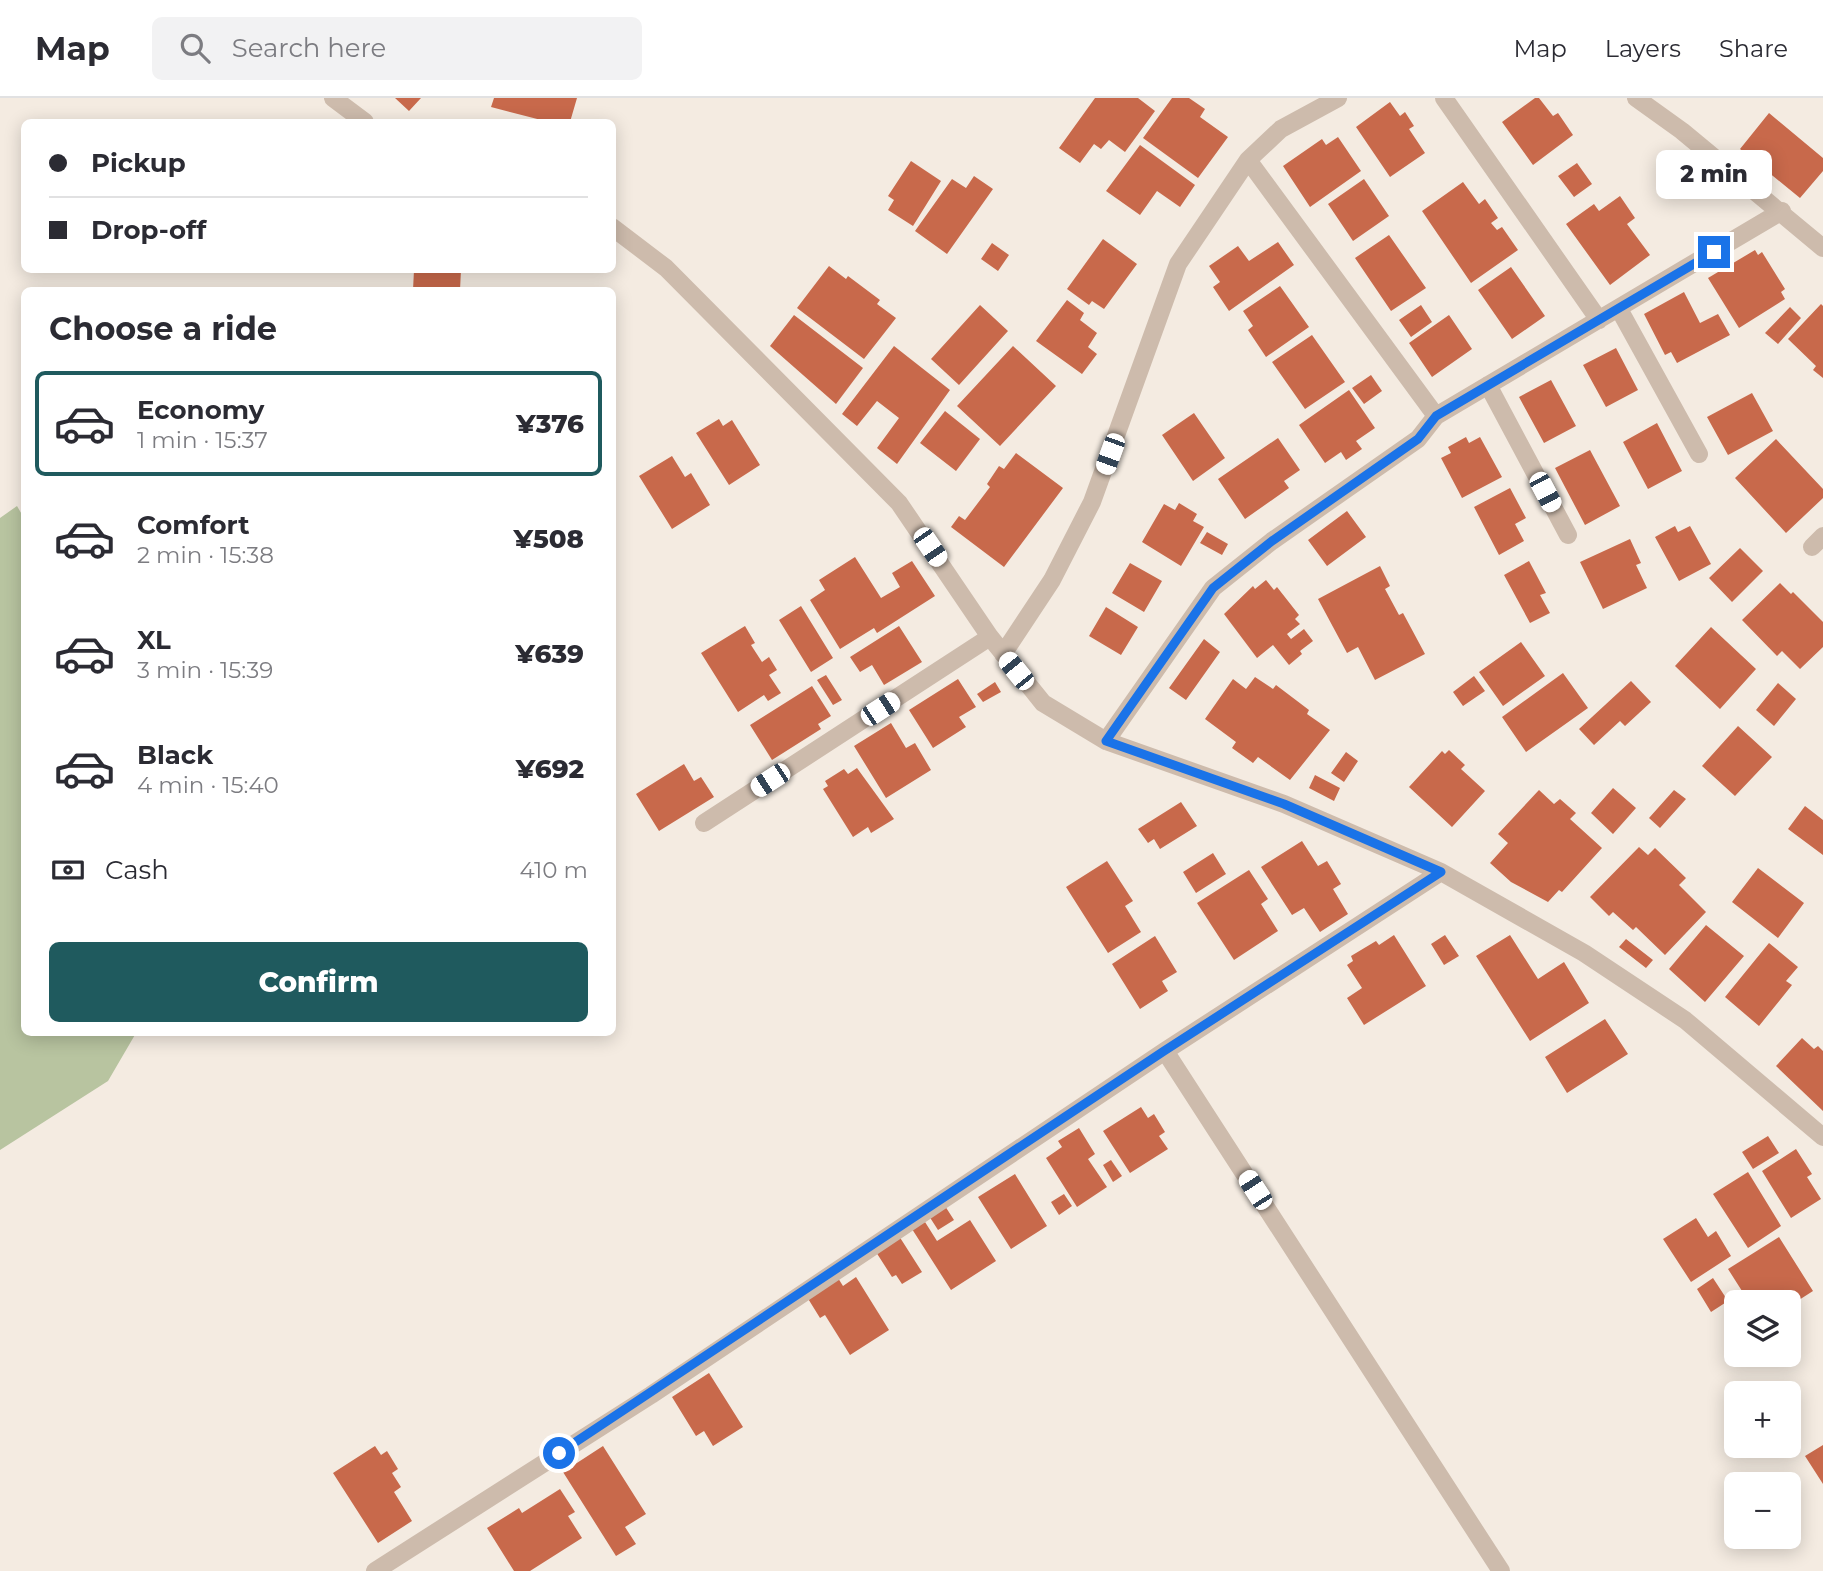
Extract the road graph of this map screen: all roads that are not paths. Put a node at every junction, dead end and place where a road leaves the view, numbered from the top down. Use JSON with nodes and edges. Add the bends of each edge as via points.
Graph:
{"nodes":[{"id":1,"x":333,"y":98,"type":"edge"},
{"id":2,"x":1338,"y":98,"type":"edge"},
{"id":3,"x":1444,"y":98,"type":"edge"},
{"id":4,"x":1636,"y":98,"type":"edge"},
{"id":5,"x":361,"y":119,"type":"edge"},
{"id":6,"x":1248,"y":160,"type":"junction"},
{"id":7,"x":1782,"y":211,"type":"junction"},
{"id":8,"x":616,"y":230,"type":"edge"},
{"id":9,"x":1823,"y":247,"type":"edge"},
{"id":10,"x":1619,"y":309,"type":"junction"},
{"id":11,"x":1599,"y":320,"type":"junction"},
{"id":12,"x":1488,"y":386,"type":"junction"},
{"id":13,"x":1436,"y":416,"type":"junction"},
{"id":14,"x":1699,"y":454,"type":"dead end"},
{"id":15,"x":1568,"y":535,"type":"dead end"},
{"id":16,"x":990,"y":637,"type":"junction"},
{"id":17,"x":1003,"y":654,"type":"junction"},
{"id":18,"x":1106,"y":741,"type":"junction"},
{"id":19,"x":704,"y":823,"type":"dead end"},
{"id":20,"x":1441,"y":872,"type":"junction"},
{"id":21,"x":1164,"y":1051,"type":"junction"},
{"id":22,"x":1823,"y":1137,"type":"edge"},
{"id":23,"x":375,"y":1571,"type":"edge"},
{"id":24,"x":1501,"y":1571,"type":"edge"}],
"edges":[{"from":1,"to":5,"type":"street"},
{"from":2,"to":6,"type":"street","via":[[1281,129]]},
{"from":3,"to":11,"type":"street"},
{"from":4,"to":7,"type":"street"},
{"from":6,"to":13,"type":"street"},
{"from":6,"to":17,"type":"street","via":[[1178,264],[1092,502],[1052,580]]},
{"from":7,"to":9,"type":"street"},
{"from":7,"to":10,"type":"street"},
{"from":8,"to":16,"type":"street","via":[[666,268],[899,503]]},
{"from":10,"to":11,"type":"street"},
{"from":10,"to":14,"type":"street"},
{"from":11,"to":12,"type":"street"},
{"from":12,"to":13,"type":"street"},
{"from":12,"to":15,"type":"street"},
{"from":13,"to":18,"type":"street","via":[[1418,439],[1213,588]]},
{"from":16,"to":17,"type":"street"},
{"from":16,"to":19,"type":"street"},
{"from":17,"to":18,"type":"street","via":[[1043,703]]},
{"from":18,"to":20,"type":"street","via":[[1284,804]]},
{"from":20,"to":21,"type":"street"},
{"from":20,"to":22,"type":"street","via":[[1584,953],[1685,1020]]},
{"from":21,"to":23,"type":"street","via":[[651,1395]]},
{"from":21,"to":24,"type":"street"}]}
